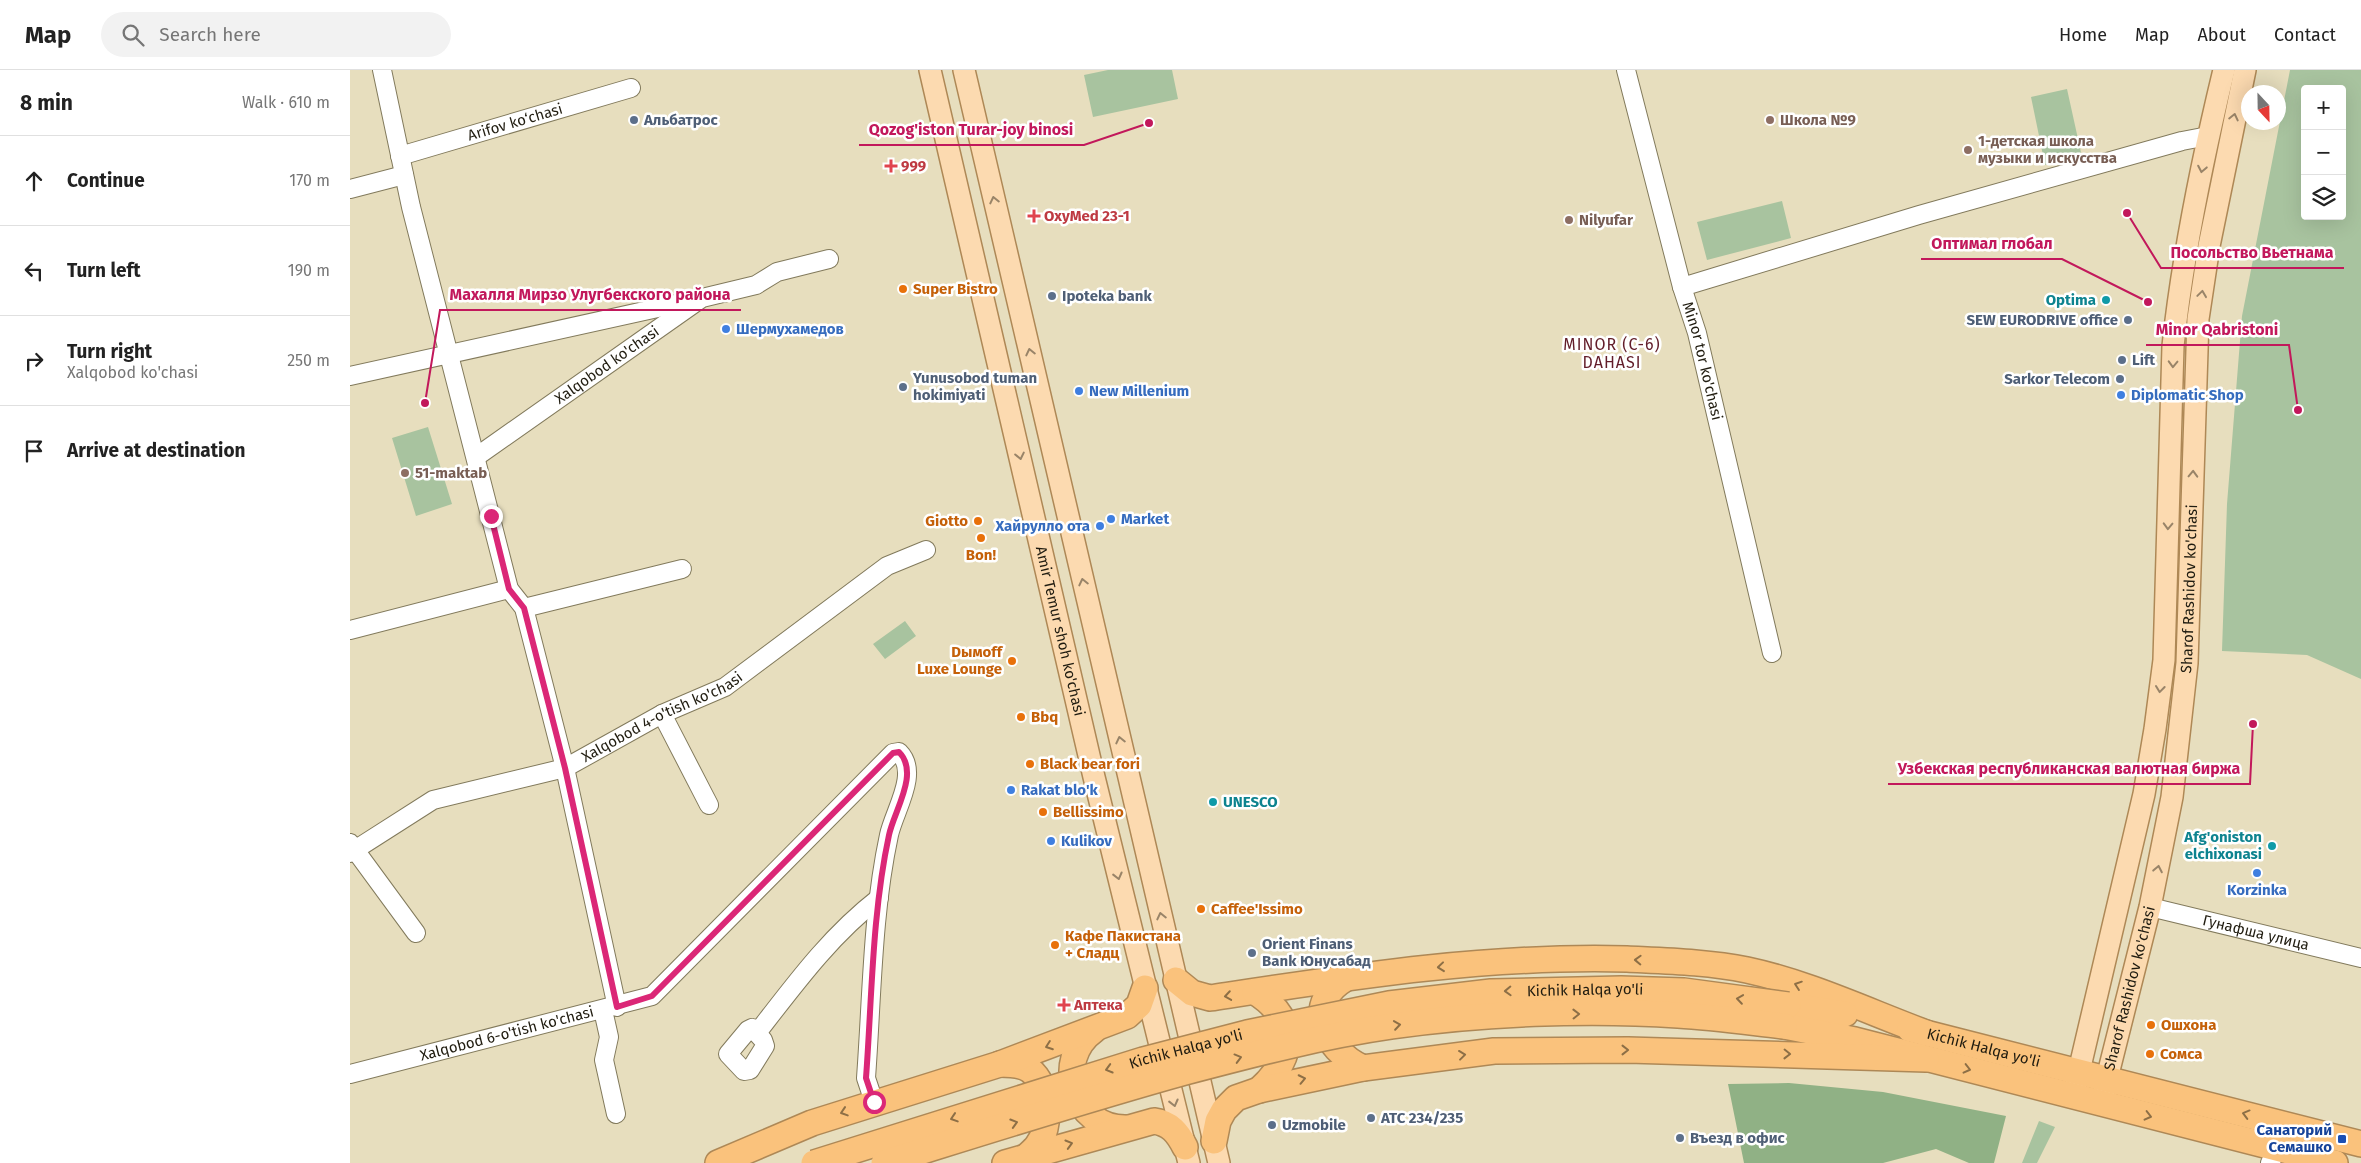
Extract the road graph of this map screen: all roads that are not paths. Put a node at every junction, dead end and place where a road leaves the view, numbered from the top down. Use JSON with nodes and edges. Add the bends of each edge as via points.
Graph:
{"nodes":[{"id":1,"x":382,"y":70,"type":"edge"},
{"id":2,"x":930,"y":70,"type":"edge"},
{"id":3,"x":964,"y":70,"type":"edge"},
{"id":4,"x":1626,"y":70,"type":"edge"},
{"id":5,"x":2224,"y":70,"type":"edge"},
{"id":6,"x":2245,"y":70,"type":"edge"},
{"id":7,"x":631,"y":88,"type":"dead end"},
{"id":8,"x":978,"y":128,"type":"junction"},
{"id":9,"x":2208,"y":136,"type":"junction"},
{"id":10,"x":946,"y":140,"type":"junction"},
{"id":11,"x":400,"y":156,"type":"junction"},
{"id":12,"x":404,"y":175,"type":"junction"},
{"id":13,"x":350,"y":188,"type":"edge"},
{"id":14,"x":829,"y":259,"type":"dead end"},
{"id":15,"x":1682,"y":287,"type":"junction"},
{"id":16,"x":702,"y":298,"type":"junction"},
{"id":17,"x":448,"y":356,"type":"junction"},
{"id":18,"x":350,"y":376,"type":"edge"},
{"id":19,"x":476,"y":457,"type":"junction"},
{"id":20,"x":926,"y":550,"type":"dead end"},
{"id":21,"x":682,"y":569,"type":"dead end"},
{"id":22,"x":509,"y":589,"type":"junction"},
{"id":23,"x":524,"y":608,"type":"junction"},
{"id":24,"x":350,"y":630,"type":"edge"},
{"id":25,"x":1772,"y":653,"type":"dead end"},
{"id":26,"x":1105,"y":678,"type":"junction"},
{"id":27,"x":1073,"y":686,"type":"junction"},
{"id":28,"x":662,"y":714,"type":"junction"},
{"id":29,"x":565,"y":768,"type":"junction"},
{"id":30,"x":709,"y":805,"type":"dead end"},
{"id":31,"x":352,"y":849,"type":"edge"},
{"id":32,"x":879,"y":898,"type":"junction"},
{"id":33,"x":2150,"y":907,"type":"junction"},
{"id":34,"x":416,"y":933,"type":"dead end"},
{"id":35,"x":2361,"y":958,"type":"edge"},
{"id":36,"x":1350,"y":976,"type":"junction"},
{"id":37,"x":1176,"y":980,"type":"junction"},
{"id":38,"x":1145,"y":988,"type":"junction"},
{"id":39,"x":1255,"y":992,"type":"junction"},
{"id":40,"x":610,"y":1008,"type":"junction"},
{"id":41,"x":1786,"y":1016,"type":"junction"},
{"id":42,"x":1096,"y":1028,"type":"junction"},
{"id":43,"x":757,"y":1033,"type":"dead end"},
{"id":44,"x":1926,"y":1033,"type":"junction"},
{"id":45,"x":1926,"y":1059,"type":"junction"},
{"id":46,"x":1000,"y":1064,"type":"junction"},
{"id":47,"x":1362,"y":1068,"type":"junction"},
{"id":48,"x":2079,"y":1071,"type":"junction"},
{"id":49,"x":350,"y":1074,"type":"edge"},
{"id":50,"x":2106,"y":1078,"type":"junction"},
{"id":51,"x":1259,"y":1090,"type":"junction"},
{"id":52,"x":2072,"y":1096,"type":"junction"},
{"id":53,"x":874,"y":1102,"type":"junction"},
{"id":54,"x":2100,"y":1104,"type":"junction"},
{"id":55,"x":616,"y":1114,"type":"dead end"},
{"id":56,"x":1125,"y":1128,"type":"junction"},
{"id":57,"x":2361,"y":1144,"type":"edge"},
{"id":58,"x":1216,"y":1152,"type":"edge"},
{"id":59,"x":1187,"y":1155,"type":"edge"},
{"id":60,"x":2273,"y":1156,"type":"edge"},
{"id":61,"x":1016,"y":1160,"type":"edge"},
{"id":62,"x":718,"y":1163,"type":"edge"},
{"id":63,"x":814,"y":1163,"type":"edge"},
{"id":64,"x":884,"y":1163,"type":"edge"},
{"id":65,"x":2335,"y":1163,"type":"edge"}],
"edges":[{"from":1,"to":11,"type":"street"},
{"from":2,"to":10,"type":"main road","name":"Amir Temur shoh ko'chasi"},
{"from":3,"to":8,"type":"main road"},
{"from":4,"to":15,"type":"street","name":"Minor tor ko'chasi"},
{"from":5,"to":9,"type":"main road","name":"Sharof Rashidov ko'chasi"},
{"from":33,"to":6,"type":"main road","name":"Sharof Rashidov ko'chasi","one_way":true,"via":[[2172,797],[2187,663],[2198,319],[2209,246]]},
{"from":7,"to":11,"type":"street","name":"Arifov ko‘chasi"},
{"from":8,"to":10,"type":"main road","via":[[962,127]]},
{"from":26,"to":8,"type":"main road","one_way":true},
{"from":9,"to":15,"type":"street","via":[[1919,215]]},
{"from":9,"to":48,"type":"main road","name":"Sharof Rashidov ko'chasi","one_way":true,"via":[[2182,269],[2173,346],[2164,660],[2155,729],[2135,832]]},
{"from":10,"to":27,"type":"main road","name":"Amir Temur shoh ko'chasi","one_way":true},
{"from":11,"to":12,"type":"street"},
{"from":12,"to":13,"type":"street"},
{"from":12,"to":17,"type":"street"},
{"from":14,"to":16,"type":"street","name":"Xalqobod ko'chasi","via":[[775,272],[756,285]]},
{"from":15,"to":25,"type":"street","name":"Minor tor ko'chasi","via":[[1719,418]]},
{"from":16,"to":17,"type":"street"},
{"from":16,"to":19,"type":"street","name":"Xalqobod ko'chasi"},
{"from":17,"to":18,"type":"street"},
{"from":17,"to":19,"type":"street"},
{"from":19,"to":22,"type":"street"},
{"from":20,"to":28,"type":"street","name":"Xalqobod 4-o'tish ko'chasi","via":[[887,566],[725,687]]},
{"from":21,"to":23,"type":"street"},
{"from":22,"to":23,"type":"street"},
{"from":22,"to":24,"type":"street"},
{"from":23,"to":29,"type":"street"},
{"from":26,"to":27,"type":"main road"},
{"from":37,"to":26,"type":"main road","one_way":true},
{"from":27,"to":38,"type":"main road","name":"Amir Temur shoh ko'chasi","one_way":true},
{"from":28,"to":29,"type":"street","name":"Xalqobod 4-o'tish ko'chasi"},
{"from":28,"to":30,"type":"street"},
{"from":29,"to":31,"type":"street","name":"Xalqobod 4-o'tish ko'chasi","via":[[433,800]]},
{"from":29,"to":40,"type":"street"},
{"from":31,"to":34,"type":"street"},
{"from":32,"to":40,"type":"street","name":"Xalqobod 6-o'tish ko'chasi","via":[[889,834],[908,777],[906,762],[899,752],[893,753],[652,996]]},
{"from":32,"to":43,"type":"street","via":[[821,950]]},
{"from":32,"to":53,"type":"street","via":[[866,1078]]},
{"from":33,"to":35,"type":"street","name":"Гунафша улица"},
{"from":33,"to":50,"type":"main road","name":"Sharof Rashidov ko'chasi"},
{"from":36,"to":39,"type":"highway"},
{"from":44,"to":36,"type":"highway","one_way":true,"via":[[1799,985],[1722,966],[1668,961],[1542,959]]},
{"from":36,"to":47,"type":"highway","via":[[1335,985],[1326,996],[1323,1025],[1338,1051]]},
{"from":39,"to":37,"type":"highway","one_way":true,"via":[[1201,997]]},
{"from":37,"to":58,"type":"main road"},
{"from":38,"to":42,"type":"highway","via":[[1134,1011]]},
{"from":38,"to":59,"type":"main road","name":"Amir Temur shoh ko'chasi","one_way":true},
{"from":39,"to":51,"type":"highway","via":[[1277,1009],[1287,1035],[1280,1065]]},
{"from":40,"to":49,"type":"street","name":"Xalqobod 6-o'tish ko'chasi"},
{"from":40,"to":55,"type":"street","via":[[604,1060]]},
{"from":41,"to":44,"type":"highway","name":"Kichik Halqa yo'li","via":[[1857,1017]]},
{"from":41,"to":45,"type":"highway","name":"Kichik Halqa yo'li","via":[[1855,1040]]},
{"from":41,"to":63,"type":"highway","name":"Kichik Halqa yo'li","one_way":true,"bridge":true,"via":[[1684,991],[1491,992],[1434,997],[1247,1033],[1143,1060]]},
{"from":64,"to":41,"type":"highway","name":"Kichik Halqa yo'li","one_way":true,"bridge":true,"via":[[1193,1070],[1391,1026],[1483,1016],[1618,1013]]},
{"from":42,"to":46,"type":"highway","one_way":true},
{"from":42,"to":56,"type":"highway","via":[[1076,1050],[1072,1065],[1073,1082],[1083,1106],[1094,1118],[1114,1128]]},
{"from":44,"to":48,"type":"highway","name":"Kichik Halqa yo'li"},
{"from":47,"to":45,"type":"highway","one_way":true,"via":[[1494,1052],[1628,1050]]},
{"from":45,"to":52,"type":"highway","name":"Kichik Halqa yo'li","one_way":true},
{"from":46,"to":53,"type":"highway"},
{"from":46,"to":61,"type":"highway","via":[[1016,1064],[1030,1070],[1045,1100],[1044,1134],[1037,1146]]},
{"from":51,"to":47,"type":"highway","one_way":true},
{"from":48,"to":50,"type":"highway","name":"Kichik Halqa yo'li"},
{"from":48,"to":52,"type":"main road","name":"Sharof Rashidov ko'chasi"},
{"from":50,"to":54,"type":"main road","name":"Sharof Rashidov ko'chasi"},
{"from":57,"to":50,"type":"highway","name":"Kichik Halqa yo'li","one_way":true},
{"from":51,"to":58,"type":"highway","via":[[1236,1098],[1224,1110],[1218,1121]]},
{"from":52,"to":54,"type":"highway","name":"Kichik Halqa yo'li"},
{"from":53,"to":62,"type":"highway","one_way":true,"via":[[812,1122]]},
{"from":54,"to":60,"type":"highway","name":"Kichik Halqa yo'li","one_way":true},
{"from":56,"to":59,"type":"highway","via":[[1154,1121],[1165,1123],[1178,1133]]},
{"from":61,"to":56,"type":"highway","one_way":true},
{"from":60,"to":65,"type":"highway","name":"Kichik Halqa yo'li"}]}
